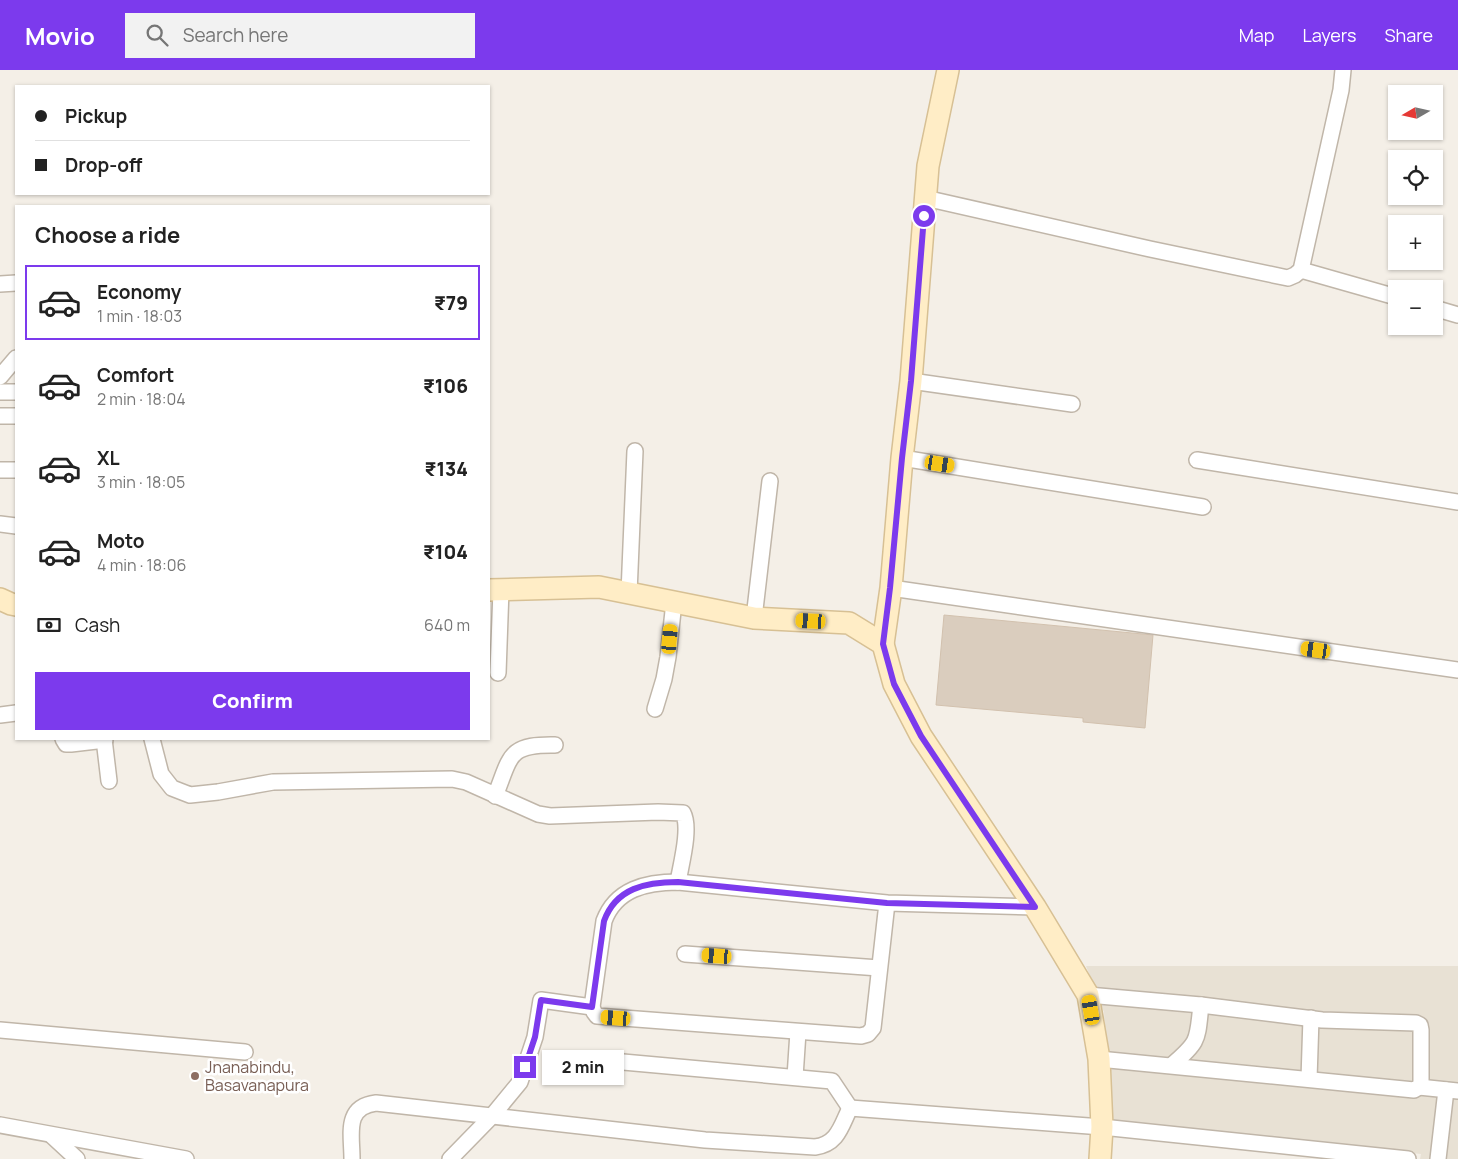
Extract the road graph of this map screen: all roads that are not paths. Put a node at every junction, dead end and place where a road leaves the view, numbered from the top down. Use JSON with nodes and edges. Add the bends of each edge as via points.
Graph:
{"nodes":[{"id":1,"x":948,"y":70,"type":"edge"},
{"id":2,"x":1343,"y":70,"type":"edge"},
{"id":3,"x":925,"y":198,"type":"junction"},
{"id":4,"x":1301,"y":270,"type":"junction"},
{"id":5,"x":15,"y":283,"type":"edge"},
{"id":6,"x":0,"y":284,"type":"edge"},
{"id":7,"x":1388,"y":295,"type":"edge"},
{"id":8,"x":1443,"y":311,"type":"edge"},
{"id":9,"x":1458,"y":315,"type":"edge"},
{"id":10,"x":15,"y":359,"type":"edge"},
{"id":11,"x":0,"y":378,"type":"edge"},
{"id":12,"x":911,"y":381,"type":"junction"},
{"id":13,"x":0,"y":392,"type":"edge"},
{"id":14,"x":15,"y":392,"type":"edge"},
{"id":15,"x":1072,"y":404,"type":"dead end"},
{"id":16,"x":0,"y":416,"type":"edge"},
{"id":17,"x":15,"y":416,"type":"edge"},
{"id":18,"x":635,"y":451,"type":"dead end"},
{"id":19,"x":902,"y":458,"type":"junction"},
{"id":20,"x":1197,"y":460,"type":"dead end"},
{"id":21,"x":0,"y":470,"type":"edge"},
{"id":22,"x":15,"y":470,"type":"edge"},
{"id":23,"x":770,"y":480,"type":"dead end"},
{"id":24,"x":1458,"y":502,"type":"edge"},
{"id":25,"x":1203,"y":507,"type":"dead end"},
{"id":26,"x":0,"y":524,"type":"edge"},
{"id":27,"x":15,"y":526,"type":"edge"},
{"id":28,"x":890,"y":588,"type":"junction"},
{"id":29,"x":495,"y":590,"type":"edge"},
{"id":30,"x":628,"y":593,"type":"junction"},
{"id":31,"x":0,"y":599,"type":"edge"},
{"id":32,"x":674,"y":602,"type":"junction"},
{"id":33,"x":15,"y":605,"type":"edge"},
{"id":34,"x":754,"y":618,"type":"junction"},
{"id":35,"x":883,"y":644,"type":"junction"},
{"id":36,"x":1458,"y":670,"type":"edge"},
{"id":37,"x":498,"y":673,"type":"dead end"},
{"id":38,"x":654,"y":709,"type":"dead end"},
{"id":39,"x":15,"y":713,"type":"edge"},
{"id":40,"x":0,"y":715,"type":"edge"},
{"id":41,"x":64,"y":740,"type":"edge"},
{"id":42,"x":97,"y":740,"type":"edge"},
{"id":43,"x":104,"y":740,"type":"edge"},
{"id":44,"x":152,"y":740,"type":"edge"},
{"id":45,"x":555,"y":745,"type":"dead end"},
{"id":46,"x":109,"y":781,"type":"dead end"},
{"id":47,"x":496,"y":796,"type":"junction"},
{"id":48,"x":678,"y":882,"type":"junction"},
{"id":49,"x":887,"y":903,"type":"junction"},
{"id":50,"x":1035,"y":907,"type":"junction"},
{"id":51,"x":684,"y":954,"type":"dead end"},
{"id":52,"x":879,"y":968,"type":"junction"},
{"id":53,"x":1088,"y":994,"type":"junction"},
{"id":54,"x":1201,"y":1005,"type":"junction"},
{"id":55,"x":592,"y":1007,"type":"junction"},
{"id":56,"x":1311,"y":1018,"type":"junction"},
{"id":57,"x":0,"y":1030,"type":"edge"},
{"id":58,"x":798,"y":1032,"type":"junction"},
{"id":59,"x":245,"y":1052,"type":"dead end"},
{"id":60,"x":590,"y":1059,"type":"dead end"},
{"id":61,"x":1099,"y":1059,"type":"junction"},
{"id":62,"x":1172,"y":1065,"type":"junction"},
{"id":63,"x":795,"y":1077,"type":"junction"},
{"id":64,"x":1309,"y":1079,"type":"junction"},
{"id":65,"x":1419,"y":1088,"type":"junction"},
{"id":66,"x":1452,"y":1090,"type":"edge"},
{"id":67,"x":850,"y":1108,"type":"junction"},
{"id":68,"x":492,"y":1116,"type":"junction"},
{"id":69,"x":0,"y":1125,"type":"edge"},
{"id":70,"x":1102,"y":1128,"type":"junction"},
{"id":71,"x":51,"y":1134,"type":"junction"},
{"id":72,"x":77,"y":1159,"type":"edge"},
{"id":73,"x":186,"y":1159,"type":"edge"},
{"id":74,"x":352,"y":1159,"type":"edge"},
{"id":75,"x":450,"y":1159,"type":"edge"},
{"id":76,"x":1100,"y":1159,"type":"edge"},
{"id":77,"x":1408,"y":1159,"type":"edge"},
{"id":78,"x":1438,"y":1159,"type":"edge"}],
"edges":[{"from":1,"to":3,"type":"main road","via":[[928,166]]},
{"from":2,"to":4,"type":"street"},
{"from":3,"to":4,"type":"street","via":[[1288,278]]},
{"from":3,"to":12,"type":"main road"},
{"from":4,"to":7,"type":"street"},
{"from":5,"to":6,"type":"street"},
{"from":8,"to":9,"type":"street"},
{"from":10,"to":11,"type":"street"},
{"from":12,"to":15,"type":"street"},
{"from":12,"to":19,"type":"main road"},
{"from":13,"to":14,"type":"street"},
{"from":16,"to":17,"type":"street"},
{"from":18,"to":30,"type":"street"},
{"from":19,"to":25,"type":"street"},
{"from":19,"to":28,"type":"main road"},
{"from":20,"to":24,"type":"street"},
{"from":21,"to":22,"type":"street"},
{"from":23,"to":34,"type":"street"},
{"from":26,"to":27,"type":"street"},
{"from":28,"to":35,"type":"main road"},
{"from":28,"to":36,"type":"street"},
{"from":29,"to":30,"type":"main road","via":[[599,587]]},
{"from":29,"to":37,"type":"street"},
{"from":30,"to":32,"type":"main road"},
{"from":31,"to":33,"type":"main road"},
{"from":32,"to":34,"type":"main road"},
{"from":32,"to":38,"type":"street","via":[[664,679]]},
{"from":34,"to":35,"type":"main road","via":[[849,623]]},
{"from":35,"to":50,"type":"main road","via":[[894,684],[921,736]]},
{"from":39,"to":40,"type":"street"},
{"from":41,"to":42,"type":"street","via":[[66,744]]},
{"from":43,"to":46,"type":"street"},
{"from":44,"to":47,"type":"street","via":[[161,774],[172,788],[190,795],[273,782],[452,779]]},
{"from":45,"to":47,"type":"street","via":[[519,749],[510,760]]},
{"from":47,"to":48,"type":"street","via":[[550,816],[683,813],[686,831]]},
{"from":48,"to":49,"type":"street"},
{"from":48,"to":55,"type":"street","via":[[648,884],[631,890],[608,910]]},
{"from":49,"to":50,"type":"street"},
{"from":49,"to":52,"type":"street"},
{"from":50,"to":53,"type":"main road"},
{"from":51,"to":52,"type":"street"},
{"from":52,"to":58,"type":"street","via":[[873,1028],[868,1034]]},
{"from":53,"to":54,"type":"street"},
{"from":53,"to":61,"type":"main road"},
{"from":54,"to":56,"type":"street"},
{"from":54,"to":62,"type":"street","via":[[1195,1044]]},
{"from":55,"to":58,"type":"street","via":[[597,1016]]},
{"from":55,"to":68,"type":"street","via":[[541,1000],[535,1037],[520,1082]]},
{"from":56,"to":64,"type":"street"},
{"from":56,"to":65,"type":"street","via":[[1420,1025]]},
{"from":57,"to":59,"type":"street"},
{"from":58,"to":63,"type":"street"},
{"from":60,"to":63,"type":"street"},
{"from":61,"to":62,"type":"street"},
{"from":61,"to":70,"type":"main road"},
{"from":62,"to":64,"type":"street"},
{"from":63,"to":67,"type":"street","via":[[832,1080]]},
{"from":64,"to":65,"type":"street"},
{"from":65,"to":66,"type":"street"},
{"from":66,"to":78,"type":"street"},
{"from":67,"to":68,"type":"street","via":[[834,1140],[825,1146],[815,1147],[705,1140]]},
{"from":67,"to":70,"type":"street"},
{"from":68,"to":74,"type":"street","via":[[368,1104],[360,1107],[352,1122]]},
{"from":68,"to":75,"type":"street"},
{"from":69,"to":71,"type":"street"},
{"from":70,"to":76,"type":"main road"},
{"from":70,"to":77,"type":"street"},
{"from":71,"to":72,"type":"street"},
{"from":71,"to":73,"type":"street"}]}
